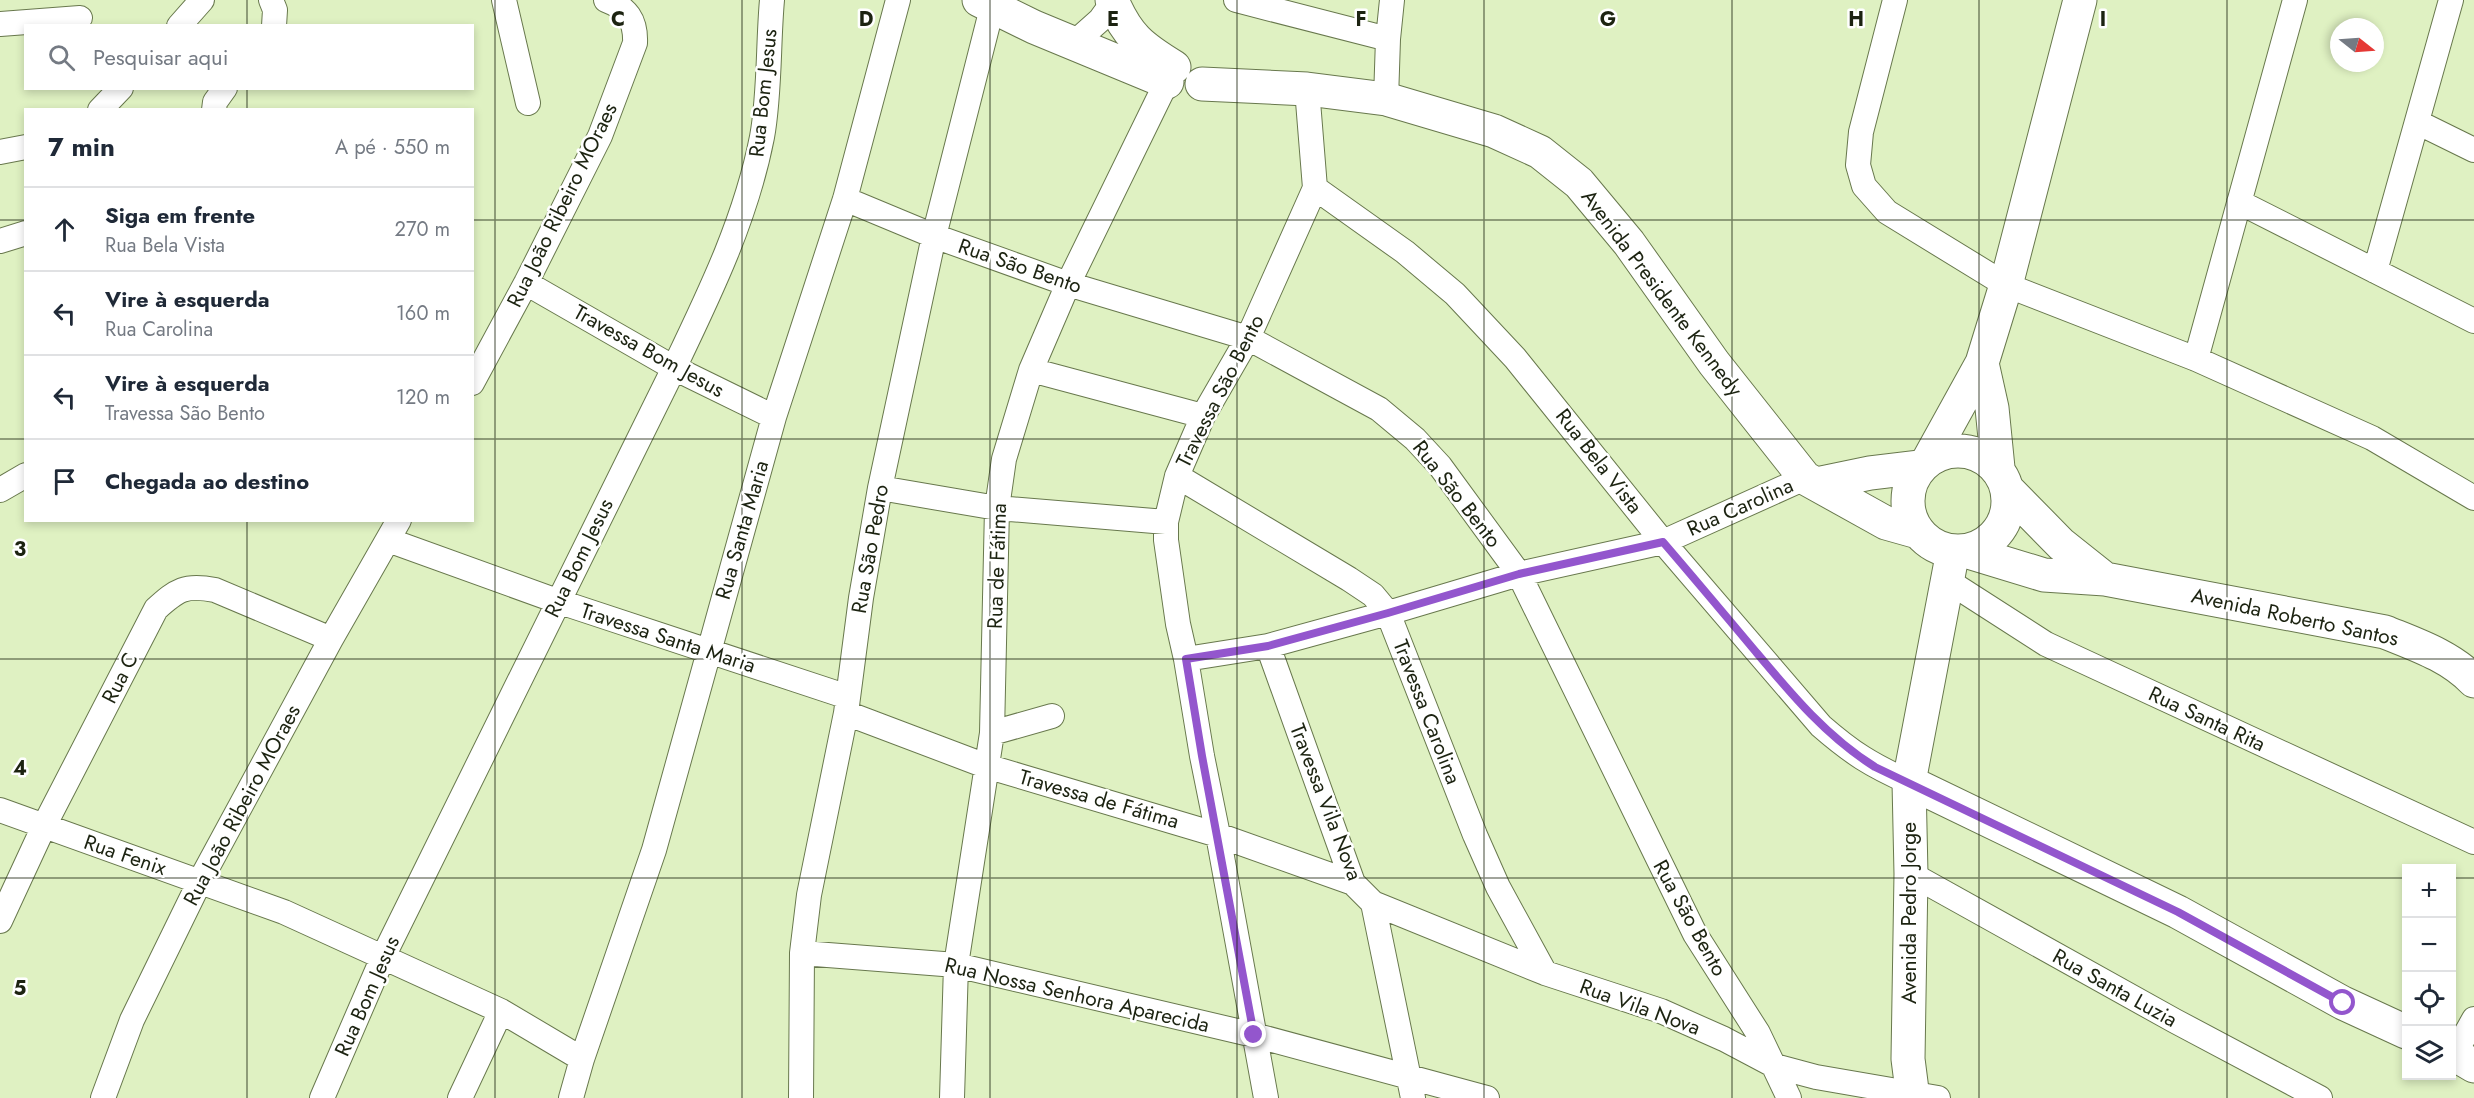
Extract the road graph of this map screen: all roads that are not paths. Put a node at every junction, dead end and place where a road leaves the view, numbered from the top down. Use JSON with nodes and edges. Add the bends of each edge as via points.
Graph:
{"nodes":[{"id":1,"x":202,"y":0,"type":"edge"},
{"id":2,"x":271,"y":0,"type":"edge"},
{"id":3,"x":606,"y":0,"type":"edge"},
{"id":4,"x":772,"y":0,"type":"edge"},
{"id":5,"x":898,"y":0,"type":"edge"},
{"id":6,"x":1236,"y":0,"type":"edge"},
{"id":7,"x":1392,"y":0,"type":"edge"},
{"id":8,"x":1895,"y":0,"type":"edge"},
{"id":9,"x":2080,"y":0,"type":"edge"},
{"id":10,"x":2295,"y":0,"type":"edge"},
{"id":11,"x":2451,"y":0,"type":"edge"},
{"id":12,"x":1112,"y":1,"type":"edge"},
{"id":13,"x":986,"y":4,"type":"edge"},
{"id":14,"x":506,"y":8,"type":"edge"},
{"id":15,"x":80,"y":15,"type":"edge"},
{"id":16,"x":0,"y":24,"type":"edge"},
{"id":17,"x":180,"y":24,"type":"edge"},
{"id":18,"x":274,"y":24,"type":"edge"},
{"id":19,"x":1388,"y":39,"type":"junction"},
{"id":20,"x":1073,"y":44,"type":"junction"},
{"id":21,"x":1171,"y":75,"type":"junction"},
{"id":22,"x":1202,"y":84,"type":"joint"},
{"id":23,"x":1307,"y":89,"type":"junction"},
{"id":24,"x":224,"y":90,"type":"edge"},
{"id":25,"x":1386,"y":99,"type":"junction"},
{"id":26,"x":528,"y":103,"type":"dead end"},
{"id":27,"x":214,"y":108,"type":"edge"},
{"id":28,"x":2417,"y":122,"type":"junction"},
{"id":29,"x":24,"y":147,"type":"edge"},
{"id":30,"x":2474,"y":150,"type":"edge"},
{"id":31,"x":0,"y":152,"type":"edge"},
{"id":32,"x":1315,"y":189,"type":"junction"},
{"id":33,"x":845,"y":199,"type":"junction"},
{"id":34,"x":2240,"y":202,"type":"junction"},
{"id":35,"x":24,"y":234,"type":"edge"},
{"id":36,"x":934,"y":236,"type":"junction"},
{"id":37,"x":0,"y":241,"type":"edge"},
{"id":38,"x":2375,"y":271,"type":"junction"},
{"id":39,"x":526,"y":283,"type":"junction"},
{"id":40,"x":1068,"y":284,"type":"junction"},
{"id":41,"x":2006,"y":285,"type":"junction"},
{"id":42,"x":2474,"y":321,"type":"edge"},
{"id":43,"x":1248,"y":339,"type":"junction"},
{"id":44,"x":2196,"y":359,"type":"junction"},
{"id":45,"x":1982,"y":363,"type":"junction"},
{"id":46,"x":674,"y":368,"type":"junction"},
{"id":47,"x":1031,"y":370,"type":"junction"},
{"id":48,"x":474,"y":379,"type":"edge"},
{"id":49,"x":1203,"y":416,"type":"junction"},
{"id":50,"x":774,"y":417,"type":"junction"},
{"id":51,"x":1924,"y":463,"type":"junction"},
{"id":52,"x":24,"y":476,"type":"edge"},
{"id":53,"x":1177,"y":476,"type":"junction"},
{"id":54,"x":2003,"y":479,"type":"junction"},
{"id":55,"x":1811,"y":481,"type":"junction"},
{"id":56,"x":880,"y":488,"type":"junction"},
{"id":57,"x":0,"y":490,"type":"edge"},
{"id":58,"x":2474,"y":498,"type":"edge"},
{"id":59,"x":997,"y":508,"type":"junction"},
{"id":60,"x":1166,"y":522,"type":"junction"},
{"id":61,"x":394,"y":530,"type":"edge"},
{"id":62,"x":1918,"y":532,"type":"junction"},
{"id":63,"x":1663,"y":542,"type":"junction"},
{"id":64,"x":1955,"y":561,"type":"junction"},
{"id":65,"x":1519,"y":574,"type":"junction"},
{"id":66,"x":2105,"y":579,"type":"junction"},
{"id":67,"x":557,"y":601,"type":"junction"},
{"id":68,"x":1388,"y":613,"type":"junction"},
{"id":69,"x":331,"y":639,"type":"junction"},
{"id":70,"x":1268,"y":646,"type":"junction"},
{"id":71,"x":708,"y":652,"type":"junction"},
{"id":72,"x":1186,"y":659,"type":"junction"},
{"id":73,"x":2474,"y":681,"type":"edge"},
{"id":74,"x":847,"y":705,"type":"junction"},
{"id":75,"x":1052,"y":716,"type":"dead end"},
{"id":76,"x":992,"y":734,"type":"junction"},
{"id":77,"x":986,"y":766,"type":"junction"},
{"id":78,"x":1909,"y":782,"type":"junction"},
{"id":79,"x":0,"y":810,"type":"edge"},
{"id":80,"x":44,"y":826,"type":"junction"},
{"id":81,"x":1218,"y":834,"type":"junction"},
{"id":82,"x":2474,"y":842,"type":"edge"},
{"id":83,"x":1911,"y":874,"type":"junction"},
{"id":84,"x":200,"y":881,"type":"junction"},
{"id":85,"x":1353,"y":883,"type":"junction"},
{"id":86,"x":1373,"y":903,"type":"junction"},
{"id":87,"x":0,"y":921,"type":"edge"},
{"id":88,"x":802,"y":953,"type":"junction"},
{"id":89,"x":383,"y":957,"type":"junction"},
{"id":90,"x":956,"y":965,"type":"junction"},
{"id":91,"x":1545,"y":973,"type":"junction"},
{"id":92,"x":501,"y":1011,"type":"junction"},
{"id":93,"x":2474,"y":1019,"type":"edge"},
{"id":94,"x":2402,"y":1030,"type":"edge"},
{"id":95,"x":1254,"y":1035,"type":"junction"},
{"id":96,"x":2460,"y":1058,"type":"edge"},
{"id":97,"x":582,"y":1059,"type":"junction"},
{"id":98,"x":1775,"y":1066,"type":"junction"},
{"id":99,"x":1410,"y":1086,"type":"edge"},
{"id":100,"x":1921,"y":1096,"type":"edge"},
{"id":101,"x":103,"y":1098,"type":"edge"},
{"id":102,"x":322,"y":1098,"type":"edge"},
{"id":103,"x":460,"y":1098,"type":"edge"},
{"id":104,"x":571,"y":1098,"type":"edge"},
{"id":105,"x":801,"y":1098,"type":"edge"},
{"id":106,"x":952,"y":1098,"type":"edge"},
{"id":107,"x":1266,"y":1098,"type":"edge"},
{"id":108,"x":1487,"y":1098,"type":"edge"},
{"id":109,"x":1789,"y":1098,"type":"edge"},
{"id":110,"x":2320,"y":1098,"type":"edge"}],
"edges":[{"from":1,"to":17,"type":"street"},
{"from":2,"to":18,"type":"street"},
{"from":3,"to":39,"type":"street","name":"Rua João Ribeiro MOraes","via":[[620,5],[631,16],[634,43],[600,136]]},
{"from":4,"to":46,"type":"street","name":"Rua Bom Jesus","via":[[762,135],[748,196],[710,293]]},
{"from":5,"to":33,"type":"street","name":"Rua Santa Maria"},
{"from":6,"to":19,"type":"street"},
{"from":7,"to":19,"type":"street"},
{"from":8,"to":41,"type":"street","via":[[1860,132],[1858,165],[1864,186],[1887,212]]},
{"from":9,"to":41,"type":"street"},
{"from":10,"to":34,"type":"street"},
{"from":11,"to":28,"type":"street"},
{"from":12,"to":20,"type":"street","via":[[1100,20]]},
{"from":12,"to":21,"type":"street","via":[[1127,29]]},
{"from":13,"to":20,"type":"street"},
{"from":13,"to":36,"type":"street","name":"Rua São Pedro"},
{"from":14,"to":26,"type":"street"},
{"from":15,"to":16,"type":"street"},
{"from":19,"to":25,"type":"street"},
{"from":20,"to":21,"type":"street"},
{"from":21,"to":22,"type":"street","name":"Avenida Presidente Kennedy"},
{"from":21,"to":40,"type":"street","name":"Rua de Fátima"},
{"from":22,"to":23,"type":"street","name":"Avenida Presidente Kennedy"},
{"from":23,"to":25,"type":"street","name":"Avenida Presidente Kennedy"},
{"from":23,"to":32,"type":"street"},
{"from":24,"to":27,"type":"street"},
{"from":25,"to":55,"type":"street","name":"Avenida Presidente Kennedy","via":[[1494,131],[1540,152],[1580,183],[1629,243],[1714,363]]},
{"from":28,"to":30,"type":"street"},
{"from":28,"to":38,"type":"street"},
{"from":29,"to":31,"type":"street"},
{"from":32,"to":43,"type":"street","name":"Travessa São Bento"},
{"from":32,"to":63,"type":"street","name":"Rua Bela Vista","via":[[1405,252],[1455,294],[1522,366]]},
{"from":33,"to":36,"type":"street","name":"Rua São Bento"},
{"from":33,"to":50,"type":"street","name":"Rua Santa Maria"},
{"from":34,"to":38,"type":"street"},
{"from":34,"to":44,"type":"street"},
{"from":35,"to":37,"type":"street"},
{"from":36,"to":40,"type":"street","name":"Rua São Bento"},
{"from":36,"to":56,"type":"street","name":"Rua São Pedro"},
{"from":38,"to":42,"type":"street"},
{"from":39,"to":46,"type":"street","name":"Travessa Bom Jesus"},
{"from":39,"to":48,"type":"street","name":"Rua João Ribeiro MOraes"},
{"from":40,"to":43,"type":"street","name":"Rua São Bento"},
{"from":40,"to":47,"type":"street","name":"Rua de Fátima"},
{"from":41,"to":44,"type":"street"},
{"from":41,"to":45,"type":"street"},
{"from":43,"to":49,"type":"street","name":"Travessa São Bento"},
{"from":43,"to":65,"type":"street","name":"Rua São Bento","via":[[1379,409],[1415,439],[1440,466]]},
{"from":44,"to":58,"type":"street","via":[[2372,438]]},
{"from":45,"to":51,"type":"street"},
{"from":45,"to":54,"type":"street"},
{"from":46,"to":50,"type":"street","name":"Travessa Bom Jesus"},
{"from":46,"to":67,"type":"street","name":"Rua Bom Jesus"},
{"from":47,"to":49,"type":"street"},
{"from":47,"to":59,"type":"street","name":"Rua de Fátima","via":[[1004,459]]},
{"from":49,"to":53,"type":"street","name":"Travessa São Bento"},
{"from":50,"to":71,"type":"street","name":"Rua Santa Maria"},
{"from":51,"to":54,"type":"street","via":[[1953,450],[1977,453]]},
{"from":51,"to":55,"type":"street"},
{"from":51,"to":62,"type":"street","via":[[1909,488],[1908,511]]},
{"from":52,"to":57,"type":"street"},
{"from":53,"to":60,"type":"street","name":"Travessa São Bento"},
{"from":53,"to":68,"type":"street","name":"Travessa Carolina","via":[[1349,579],[1372,595]]},
{"from":54,"to":64,"type":"street","via":[[2007,511],[2000,530]]},
{"from":54,"to":66,"type":"street","name":"Avenida Roberto Santos","via":[[2061,544]]},
{"from":55,"to":62,"type":"street","name":"Avenida Presidente Kennedy","via":[[1886,524]]},
{"from":55,"to":63,"type":"street","name":"Rua Carolina"},
{"from":56,"to":59,"type":"street"},
{"from":56,"to":74,"type":"street","name":"Rua São Pedro"},
{"from":59,"to":60,"type":"street"},
{"from":59,"to":76,"type":"street","name":"Rua de Fátima"},
{"from":60,"to":72,"type":"street","name":"Travessa São Bento"},
{"from":61,"to":67,"type":"street","name":"Travessa Santa Maria"},
{"from":61,"to":69,"type":"street","name":"Rua João Ribeiro MOraes"},
{"from":62,"to":64,"type":"street","name":"Avenida Presidente Kennedy"},
{"from":63,"to":65,"type":"street","name":"Rua Carolina"},
{"from":63,"to":78,"type":"street","name":"Rua Bela Vista","via":[[1821,726],[1849,751]]},
{"from":64,"to":66,"type":"street","name":"Avenida Roberto Santos","via":[[2044,575]]},
{"from":64,"to":78,"type":"street","name":"Avenida Pedro Jorge"},
{"from":64,"to":82,"type":"street","name":"Rua Santa Rita","via":[[2046,644]]},
{"from":65,"to":68,"type":"street","name":"Rua Carolina"},
{"from":65,"to":98,"type":"street","name":"Rua São Bento","via":[[1695,934]]},
{"from":66,"to":73,"type":"street","name":"Avenida Roberto Santos","via":[[2385,632],[2428,649],[2462,668]]},
{"from":67,"to":71,"type":"street","name":"Travessa Santa Maria"},
{"from":67,"to":89,"type":"street","name":"Rua Bom Jesus"},
{"from":68,"to":70,"type":"street","name":"Rua Carolina"},
{"from":68,"to":91,"type":"street","name":"Travessa Carolina","via":[[1475,835],[1498,887]]},
{"from":69,"to":80,"type":"street","name":"Rua C","via":[[215,590],[195,586],[174,594],[156,609]]},
{"from":69,"to":84,"type":"street","name":"Rua João Ribeiro MOraes"},
{"from":70,"to":72,"type":"street","name":"Rua Carolina"},
{"from":70,"to":85,"type":"street","name":"Travessa Vila Nova"},
{"from":71,"to":74,"type":"street","name":"Travessa Santa Maria"},
{"from":71,"to":97,"type":"street","name":"Rua Santa Maria","via":[[654,850]]},
{"from":72,"to":81,"type":"street","name":"Travessa São Bento"},
{"from":74,"to":77,"type":"street","name":"Travessa de Fátima"},
{"from":74,"to":88,"type":"street","name":"Rua São Pedro","via":[[809,895]]},
{"from":75,"to":76,"type":"street"},
{"from":76,"to":77,"type":"street","name":"Rua de Fátima"},
{"from":77,"to":81,"type":"street","name":"Travessa de Fátima"},
{"from":77,"to":90,"type":"street","name":"Rua de Fátima"},
{"from":78,"to":83,"type":"street","name":"Avenida Pedro Jorge"},
{"from":78,"to":94,"type":"street","name":"Rua Bela Vista","via":[[2178,912],[2343,1003]]},
{"from":79,"to":80,"type":"street","name":"Rua Fenix"},
{"from":80,"to":84,"type":"street","name":"Rua Fenix"},
{"from":80,"to":87,"type":"street","name":"Rua C"},
{"from":81,"to":85,"type":"street","name":"Travessa de Fátima"},
{"from":81,"to":95,"type":"street","name":"Travessa São Bento"},
{"from":83,"to":100,"type":"street","name":"Avenida Pedro Jorge","via":[[1908,1059]]},
{"from":83,"to":110,"type":"street","name":"Rua Santa Luzia"},
{"from":84,"to":89,"type":"street","name":"Rua Fenix","via":[[284,912]]},
{"from":84,"to":101,"type":"street","name":"Rua João Ribeiro MOraes","via":[[132,1020]]},
{"from":85,"to":86,"type":"street","name":"Travessa Vila Nova"},
{"from":86,"to":91,"type":"street","name":"Rua Vila Nova"},
{"from":86,"to":99,"type":"street","name":"Travessa Vila Nova"},
{"from":88,"to":90,"type":"street","name":"Rua Nossa Senhora Aparecida"},
{"from":88,"to":105,"type":"street","name":"Rua São Pedro"},
{"from":89,"to":92,"type":"street","name":"Rua Fenix"},
{"from":89,"to":102,"type":"street","name":"Rua Bom Jesus"},
{"from":90,"to":95,"type":"street","name":"Rua Nossa Senhora Aparecida"},
{"from":90,"to":106,"type":"street","name":"Rua de Fátima"},
{"from":91,"to":98,"type":"street","name":"Rua Vila Nova","via":[[1661,1011]]},
{"from":92,"to":97,"type":"street","name":"Rua Fenix"},
{"from":92,"to":103,"type":"street"},
{"from":93,"to":96,"type":"street"},
{"from":95,"to":99,"type":"street","name":"Rua Nossa Senhora Aparecida"},
{"from":95,"to":107,"type":"street","name":"Travessa São Bento"},
{"from":97,"to":104,"type":"street","name":"Rua Santa Maria"},
{"from":98,"to":100,"type":"street","name":"Rua Vila Nova"},
{"from":98,"to":109,"type":"street","name":"Rua São Bento"},
{"from":99,"to":108,"type":"street","name":"Rua Nossa Senhora Aparecida"}]}
